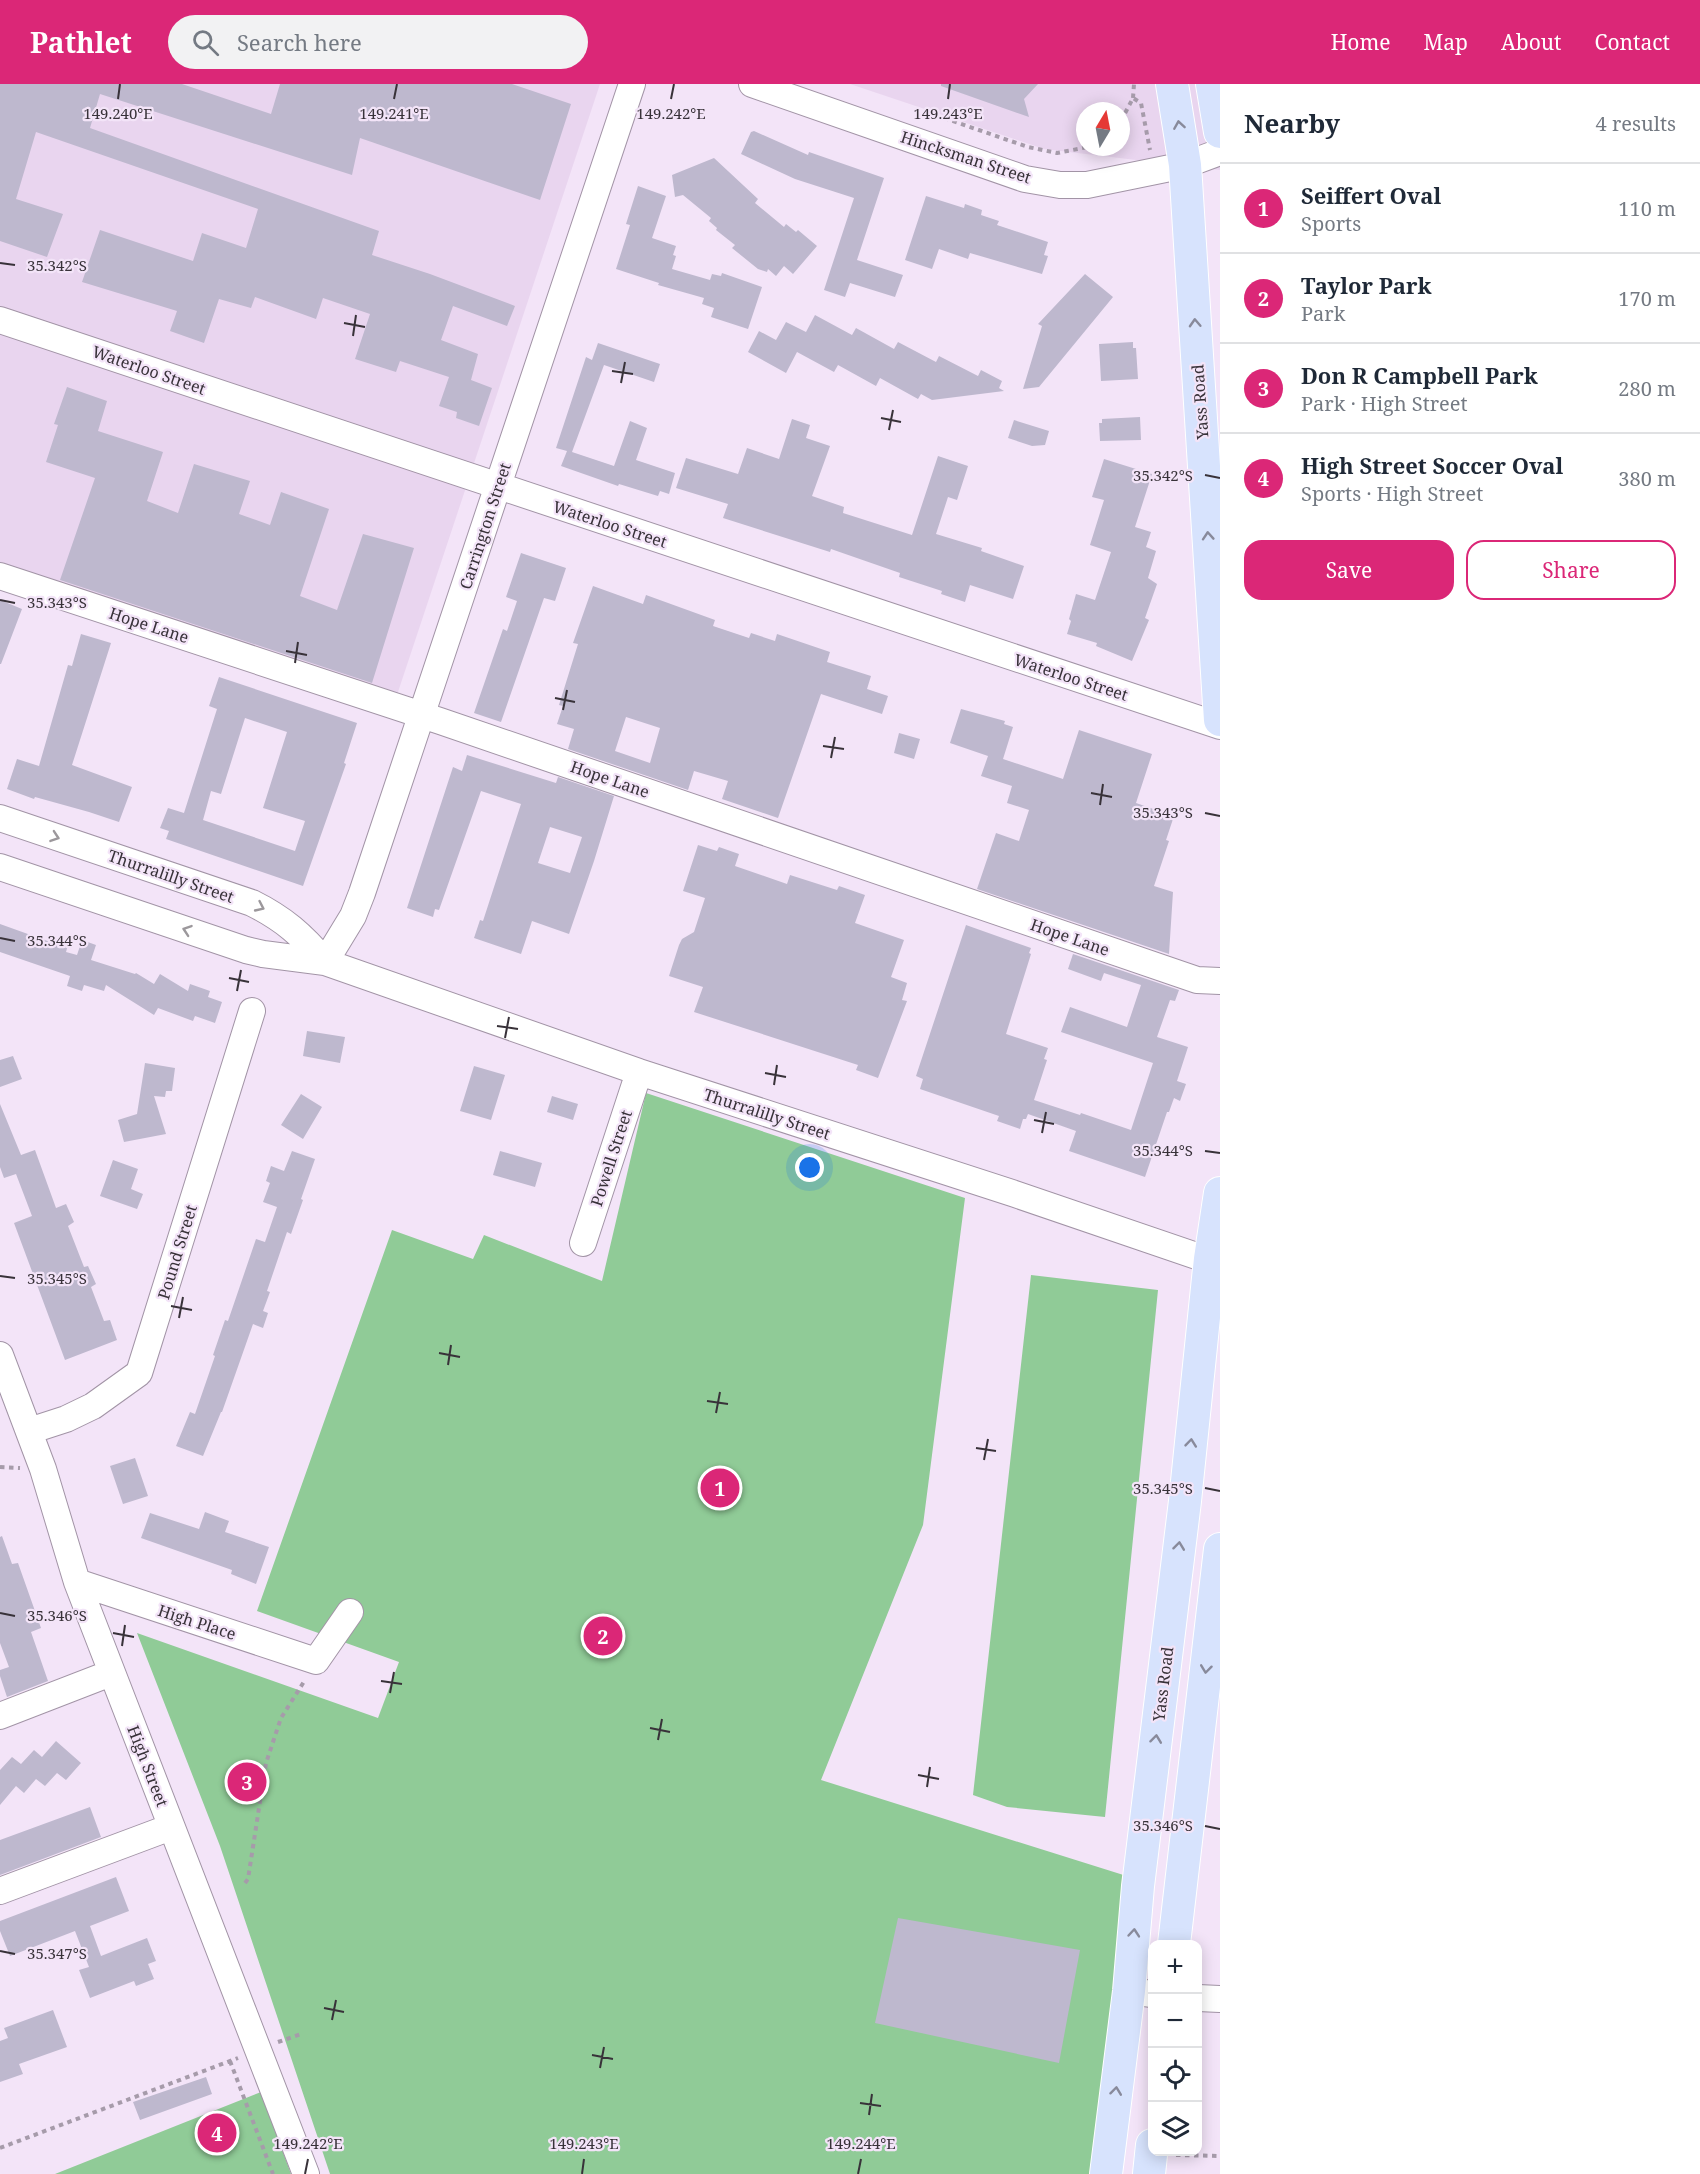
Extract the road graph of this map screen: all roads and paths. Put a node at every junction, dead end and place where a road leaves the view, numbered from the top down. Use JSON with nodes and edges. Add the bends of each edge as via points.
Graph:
{"nodes":[{"id":1,"x":632,"y":84,"type":"edge"},
{"id":2,"x":752,"y":84,"type":"edge"},
{"id":3,"x":1134,"y":84,"type":"edge"},
{"id":4,"x":1172,"y":84,"type":"edge"},
{"id":5,"x":1212,"y":84,"type":"edge"},
{"id":6,"x":1133,"y":98,"type":"junction"},
{"id":7,"x":1130,"y":104,"type":"edge"},
{"id":8,"x":944,"y":118,"type":"dead end"},
{"id":9,"x":1220,"y":132,"type":"edge"},
{"id":10,"x":1076,"y":149,"type":"edge"},
{"id":11,"x":1220,"y":152,"type":"edge"},
{"id":12,"x":1185,"y":165,"type":"junction"},
{"id":13,"x":1152,"y":172,"type":"junction"},
{"id":14,"x":0,"y":320,"type":"edge"},
{"id":15,"x":497,"y":487,"type":"junction"},
{"id":16,"x":0,"y":576,"type":"edge"},
{"id":17,"x":422,"y":715,"type":"junction"},
{"id":18,"x":1220,"y":720,"type":"edge"},
{"id":19,"x":1220,"y":726,"type":"edge"},
{"id":20,"x":0,"y":818,"type":"edge"},
{"id":21,"x":0,"y":867,"type":"edge"},
{"id":22,"x":325,"y":962,"type":"junction"},
{"id":23,"x":1220,"y":981,"type":"edge"},
{"id":24,"x":252,"y":1011,"type":"dead end"},
{"id":25,"x":639,"y":1072,"type":"junction"},
{"id":26,"x":1220,"y":1193,"type":"edge"},
{"id":27,"x":583,"y":1243,"type":"dead end"},
{"id":28,"x":1217,"y":1259,"type":"edge"},
{"id":29,"x":0,"y":1355,"type":"edge"},
{"id":30,"x":29,"y":1431,"type":"junction"},
{"id":31,"x":1220,"y":1549,"type":"edge"},
{"id":32,"x":77,"y":1582,"type":"junction"},
{"id":33,"x":350,"y":1612,"type":"dead end"},
{"id":34,"x":316,"y":1661,"type":"junction"},
{"id":35,"x":111,"y":1673,"type":"junction"},
{"id":36,"x":0,"y":1716,"type":"edge"},
{"id":37,"x":171,"y":1827,"type":"junction"},
{"id":38,"x":245,"y":1883,"type":"dead end"},
{"id":39,"x":1138,"y":1886,"type":"junction"},
{"id":40,"x":0,"y":1891,"type":"edge"},
{"id":41,"x":1180,"y":1891,"type":"junction"},
{"id":42,"x":1174,"y":1940,"type":"edge"},
{"id":43,"x":1141,"y":1993,"type":"edge"},
{"id":44,"x":1202,"y":1998,"type":"edge"},
{"id":45,"x":1220,"y":2000,"type":"edge"},
{"id":46,"x":301,"y":2034,"type":"dead end"},
{"id":47,"x":258,"y":2050,"type":"junction"},
{"id":48,"x":230,"y":2061,"type":"junction"},
{"id":49,"x":0,"y":2148,"type":"edge"},
{"id":50,"x":1220,"y":2156,"type":"edge"},
{"id":51,"x":1151,"y":2158,"type":"edge"},
{"id":52,"x":273,"y":2174,"type":"edge"},
{"id":53,"x":306,"y":2174,"type":"edge"},
{"id":54,"x":1106,"y":2174,"type":"edge"}],
"edges":[{"from":1,"to":15,"type":"street","name":"Carrington Street"},
{"from":2,"to":13,"type":"street","name":"Hincksman Street","via":[[1025,179],[1087,185]]},
{"from":3,"to":6,"type":"path"},
{"from":12,"to":4,"type":"main road","name":"Yass Road","one_way":true},
{"from":5,"to":9,"type":"main road"},
{"from":6,"to":7,"type":"path"},
{"from":6,"to":13,"type":"path","via":[[1141,103]]},
{"from":8,"to":10,"type":"path","via":[[1028,147],[1057,153]]},
{"from":11,"to":12,"type":"street","name":"Hincksman Street"},
{"from":12,"to":13,"type":"street","name":"Hincksman Street"},
{"from":18,"to":12,"type":"main road","name":"Yass Road","one_way":true},
{"from":14,"to":15,"type":"street","name":"Waterloo Street"},
{"from":15,"to":17,"type":"street","name":"Carrington Street"},
{"from":15,"to":19,"type":"street","name":"Waterloo Street"},
{"from":16,"to":17,"type":"street","name":"Hope Lane"},
{"from":17,"to":22,"type":"street","name":"Carrington Street","via":[[353,916]]},
{"from":17,"to":23,"type":"street","name":"Hope Lane","via":[[1197,980]]},
{"from":20,"to":22,"type":"street","name":"Thurralilly Street","one_way":true,"via":[[252,903],[295,929]]},
{"from":22,"to":21,"type":"street","name":"Thurralilly Street","one_way":true,"via":[[246,950]]},
{"from":22,"to":25,"type":"street","name":"Thurralilly Street"},
{"from":24,"to":30,"type":"street","name":"Pound Street","via":[[139,1373],[93,1406]]},
{"from":25,"to":27,"type":"street","name":"Powell Street"},
{"from":25,"to":28,"type":"street","name":"Thurralilly Street"},
{"from":26,"to":28,"type":"main road","name":"Yass Road"},
{"from":39,"to":28,"type":"main road","name":"Yass Road","one_way":true},
{"from":29,"to":30,"type":"street","name":"High Street"},
{"from":30,"to":32,"type":"street","name":"High Street"},
{"from":31,"to":41,"type":"main road","one_way":true},
{"from":32,"to":34,"type":"street","name":"High Place"},
{"from":32,"to":35,"type":"street","name":"High Street"},
{"from":33,"to":34,"type":"street"},
{"from":34,"to":38,"type":"path","via":[[281,1718],[266,1763]]},
{"from":35,"to":36,"type":"street"},
{"from":35,"to":37,"type":"street","name":"High Street"},
{"from":37,"to":40,"type":"street"},
{"from":37,"to":47,"type":"street","name":"High Street"},
{"from":39,"to":41,"type":"main road"},
{"from":43,"to":39,"type":"main road","name":"Yass Road","one_way":true},
{"from":41,"to":42,"type":"main road"},
{"from":54,"to":43,"type":"main road","name":"Yass Road","one_way":true},
{"from":44,"to":45,"type":"street"},
{"from":46,"to":47,"type":"path"},
{"from":47,"to":48,"type":"path"},
{"from":47,"to":53,"type":"street","name":"High Street"},
{"from":48,"to":49,"type":"path"},
{"from":48,"to":52,"type":"path"},
{"from":50,"to":51,"type":"path"}]}
